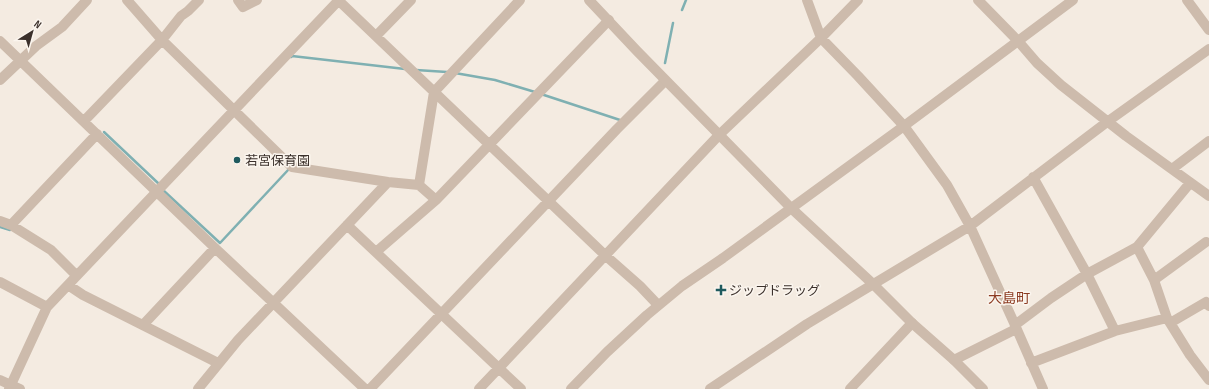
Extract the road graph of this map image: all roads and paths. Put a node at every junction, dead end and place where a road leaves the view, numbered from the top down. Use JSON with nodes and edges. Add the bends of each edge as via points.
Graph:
{"nodes":[{"id":1,"x":87,"y":0,"type":"edge"},
{"id":2,"x":127,"y":0,"type":"edge"},
{"id":3,"x":199,"y":0,"type":"edge"},
{"id":4,"x":238,"y":0,"type":"edge"},
{"id":5,"x":257,"y":0,"type":"edge"},
{"id":6,"x":339,"y":0,"type":"edge"},
{"id":7,"x":410,"y":0,"type":"edge"},
{"id":8,"x":520,"y":0,"type":"edge"},
{"id":9,"x":589,"y":0,"type":"edge"},
{"id":10,"x":807,"y":0,"type":"edge"},
{"id":11,"x":858,"y":0,"type":"edge"},
{"id":12,"x":978,"y":0,"type":"edge"},
{"id":13,"x":1073,"y":0,"type":"edge"},
{"id":14,"x":1187,"y":0,"type":"edge"},
{"id":15,"x":609,"y":20,"type":"junction"},
{"id":16,"x":1209,"y":30,"type":"edge"},
{"id":17,"x":376,"y":36,"type":"junction"},
{"id":18,"x":821,"y":38,"type":"junction"},
{"id":19,"x":162,"y":40,"type":"junction"},
{"id":20,"x":0,"y":41,"type":"edge"},
{"id":21,"x":1018,"y":42,"type":"junction"},
{"id":22,"x":1209,"y":49,"type":"edge"},
{"id":23,"x":20,"y":61,"type":"junction"},
{"id":24,"x":0,"y":80,"type":"edge"},
{"id":25,"x":665,"y":81,"type":"junction"},
{"id":26,"x":434,"y":92,"type":"junction"},
{"id":27,"x":234,"y":111,"type":"junction"},
{"id":28,"x":84,"y":121,"type":"junction"},
{"id":29,"x":1107,"y":122,"type":"junction"},
{"id":30,"x":904,"y":126,"type":"junction"},
{"id":31,"x":97,"y":134,"type":"junction"},
{"id":32,"x":719,"y":135,"type":"junction"},
{"id":33,"x":1209,"y":141,"type":"edge"},
{"id":34,"x":489,"y":145,"type":"junction"},
{"id":35,"x":1172,"y":169,"type":"junction"},
{"id":36,"x":1033,"y":177,"type":"junction"},
{"id":37,"x":388,"y":182,"type":"junction"},
{"id":38,"x":1190,"y":182,"type":"junction"},
{"id":39,"x":419,"y":185,"type":"junction"},
{"id":40,"x":157,"y":192,"type":"junction"},
{"id":41,"x":1209,"y":196,"type":"edge"},
{"id":42,"x":436,"y":200,"type":"junction"},
{"id":43,"x":548,"y":202,"type":"junction"},
{"id":44,"x":791,"y":208,"type":"junction"},
{"id":45,"x":0,"y":221,"type":"edge"},
{"id":46,"x":11,"y":225,"type":"junction"},
{"id":47,"x":347,"y":225,"type":"junction"},
{"id":48,"x":970,"y":226,"type":"junction"},
{"id":49,"x":1208,"y":243,"type":"edge"},
{"id":50,"x":1137,"y":247,"type":"junction"},
{"id":51,"x":215,"y":248,"type":"junction"},
{"id":52,"x":376,"y":252,"type":"junction"},
{"id":53,"x":606,"y":256,"type":"junction"},
{"id":54,"x":1088,"y":274,"type":"junction"},
{"id":55,"x":76,"y":275,"type":"junction"},
{"id":56,"x":1154,"y":280,"type":"junction"},
{"id":57,"x":0,"y":282,"type":"edge"},
{"id":58,"x":873,"y":284,"type":"junction"},
{"id":59,"x":68,"y":285,"type":"junction"},
{"id":60,"x":274,"y":303,"type":"junction"},
{"id":61,"x":658,"y":305,"type":"junction"},
{"id":62,"x":1209,"y":306,"type":"edge"},
{"id":63,"x":47,"y":307,"type":"junction"},
{"id":64,"x":441,"y":314,"type":"junction"},
{"id":65,"x":1169,"y":321,"type":"junction"},
{"id":66,"x":912,"y":323,"type":"junction"},
{"id":67,"x":143,"y":325,"type":"junction"},
{"id":68,"x":1016,"y":325,"type":"junction"},
{"id":69,"x":1115,"y":331,"type":"junction"},
{"id":70,"x":954,"y":360,"type":"junction"},
{"id":71,"x":218,"y":363,"type":"junction"},
{"id":72,"x":1031,"y":363,"type":"junction"},
{"id":73,"x":498,"y":368,"type":"junction"},
{"id":74,"x":0,"y":380,"type":"edge"},
{"id":75,"x":1209,"y":380,"type":"edge"},
{"id":76,"x":13,"y":387,"type":"edge"},
{"id":77,"x":202,"y":388,"type":"edge"},
{"id":78,"x":365,"y":389,"type":"edge"},
{"id":79,"x":370,"y":389,"type":"edge"},
{"id":80,"x":479,"y":389,"type":"edge"},
{"id":81,"x":520,"y":389,"type":"edge"},
{"id":82,"x":571,"y":389,"type":"edge"},
{"id":83,"x":710,"y":389,"type":"edge"},
{"id":84,"x":850,"y":389,"type":"edge"},
{"id":85,"x":983,"y":389,"type":"edge"},
{"id":86,"x":1042,"y":389,"type":"edge"}],
"edges":[{"from":1,"to":23,"type":"street","via":[[62,27]]},
{"from":2,"to":19,"type":"street"},
{"from":3,"to":19,"type":"street","via":[[181,16]]},
{"from":4,"to":5,"type":"street","via":[[243,7]]},
{"from":6,"to":17,"type":"street"},
{"from":6,"to":27,"type":"street"},
{"from":7,"to":17,"type":"street"},
{"from":8,"to":26,"type":"street"},
{"from":9,"to":15,"type":"street"},
{"from":10,"to":18,"type":"street"},
{"from":11,"to":18,"type":"street"},
{"from":12,"to":21,"type":"street"},
{"from":13,"to":21,"type":"street"},
{"from":14,"to":16,"type":"street"},
{"from":15,"to":25,"type":"street"},
{"from":15,"to":34,"type":"street"},
{"from":17,"to":26,"type":"street"},
{"from":18,"to":30,"type":"street"},
{"from":18,"to":32,"type":"street"},
{"from":19,"to":27,"type":"street"},
{"from":19,"to":28,"type":"street"},
{"from":20,"to":23,"type":"street"},
{"from":21,"to":29,"type":"street","via":[[1061,85]]},
{"from":21,"to":30,"type":"street"},
{"from":22,"to":29,"type":"street"},
{"from":23,"to":24,"type":"street"},
{"from":23,"to":28,"type":"street"},
{"from":25,"to":32,"type":"street"},
{"from":25,"to":43,"type":"street"},
{"from":26,"to":34,"type":"street"},
{"from":26,"to":39,"type":"street"},
{"from":27,"to":37,"type":"street","via":[[292,166]]},
{"from":27,"to":40,"type":"street"},
{"from":28,"to":31,"type":"street"},
{"from":29,"to":35,"type":"street"},
{"from":29,"to":36,"type":"street"},
{"from":30,"to":44,"type":"street"},
{"from":30,"to":48,"type":"street","via":[[947,184]]},
{"from":31,"to":40,"type":"street"},
{"from":31,"to":46,"type":"street"},
{"from":32,"to":44,"type":"street"},
{"from":32,"to":53,"type":"street"},
{"from":33,"to":35,"type":"street"},
{"from":34,"to":42,"type":"street"},
{"from":34,"to":43,"type":"street"},
{"from":35,"to":38,"type":"street"},
{"from":36,"to":48,"type":"street"},
{"from":36,"to":54,"type":"street"},
{"from":37,"to":39,"type":"street"},
{"from":37,"to":47,"type":"street"},
{"from":38,"to":41,"type":"street"},
{"from":38,"to":50,"type":"street"},
{"from":39,"to":42,"type":"street"},
{"from":40,"to":51,"type":"street"},
{"from":40,"to":55,"type":"street"},
{"from":42,"to":52,"type":"street"},
{"from":43,"to":53,"type":"street"},
{"from":43,"to":64,"type":"street"},
{"from":44,"to":58,"type":"street"},
{"from":44,"to":61,"type":"street"},
{"from":45,"to":46,"type":"street"},
{"from":46,"to":55,"type":"street","via":[[52,250]]},
{"from":47,"to":52,"type":"street"},
{"from":47,"to":60,"type":"street"},
{"from":48,"to":58,"type":"street"},
{"from":48,"to":68,"type":"street"},
{"from":49,"to":56,"type":"street"},
{"from":50,"to":54,"type":"street"},
{"from":50,"to":56,"type":"street"},
{"from":51,"to":60,"type":"street"},
{"from":51,"to":67,"type":"street"},
{"from":52,"to":64,"type":"street"},
{"from":53,"to":61,"type":"street"},
{"from":53,"to":73,"type":"street"},
{"from":54,"to":68,"type":"street"},
{"from":54,"to":69,"type":"street"},
{"from":55,"to":59,"type":"street"},
{"from":56,"to":65,"type":"street"},
{"from":57,"to":63,"type":"street"},
{"from":58,"to":66,"type":"street"},
{"from":58,"to":83,"type":"street","via":[[807,324]]},
{"from":59,"to":63,"type":"street"},
{"from":59,"to":67,"type":"street","via":[[83,296]]},
{"from":60,"to":71,"type":"street"},
{"from":60,"to":78,"type":"street"},
{"from":61,"to":82,"type":"street"},
{"from":62,"to":65,"type":"street","via":[[1206,302]]},
{"from":63,"to":76,"type":"street"},
{"from":64,"to":73,"type":"street"},
{"from":64,"to":79,"type":"street"},
{"from":65,"to":69,"type":"street"},
{"from":65,"to":75,"type":"street"},
{"from":66,"to":70,"type":"street"},
{"from":66,"to":84,"type":"street"},
{"from":67,"to":71,"type":"street"},
{"from":68,"to":70,"type":"street","via":[[1014,330]]},
{"from":68,"to":72,"type":"street"},
{"from":69,"to":72,"type":"street"},
{"from":70,"to":85,"type":"street"},
{"from":71,"to":77,"type":"street"},
{"from":72,"to":86,"type":"street"},
{"from":73,"to":80,"type":"street"},
{"from":73,"to":81,"type":"street"},
{"from":74,"to":76,"type":"street"}]}
